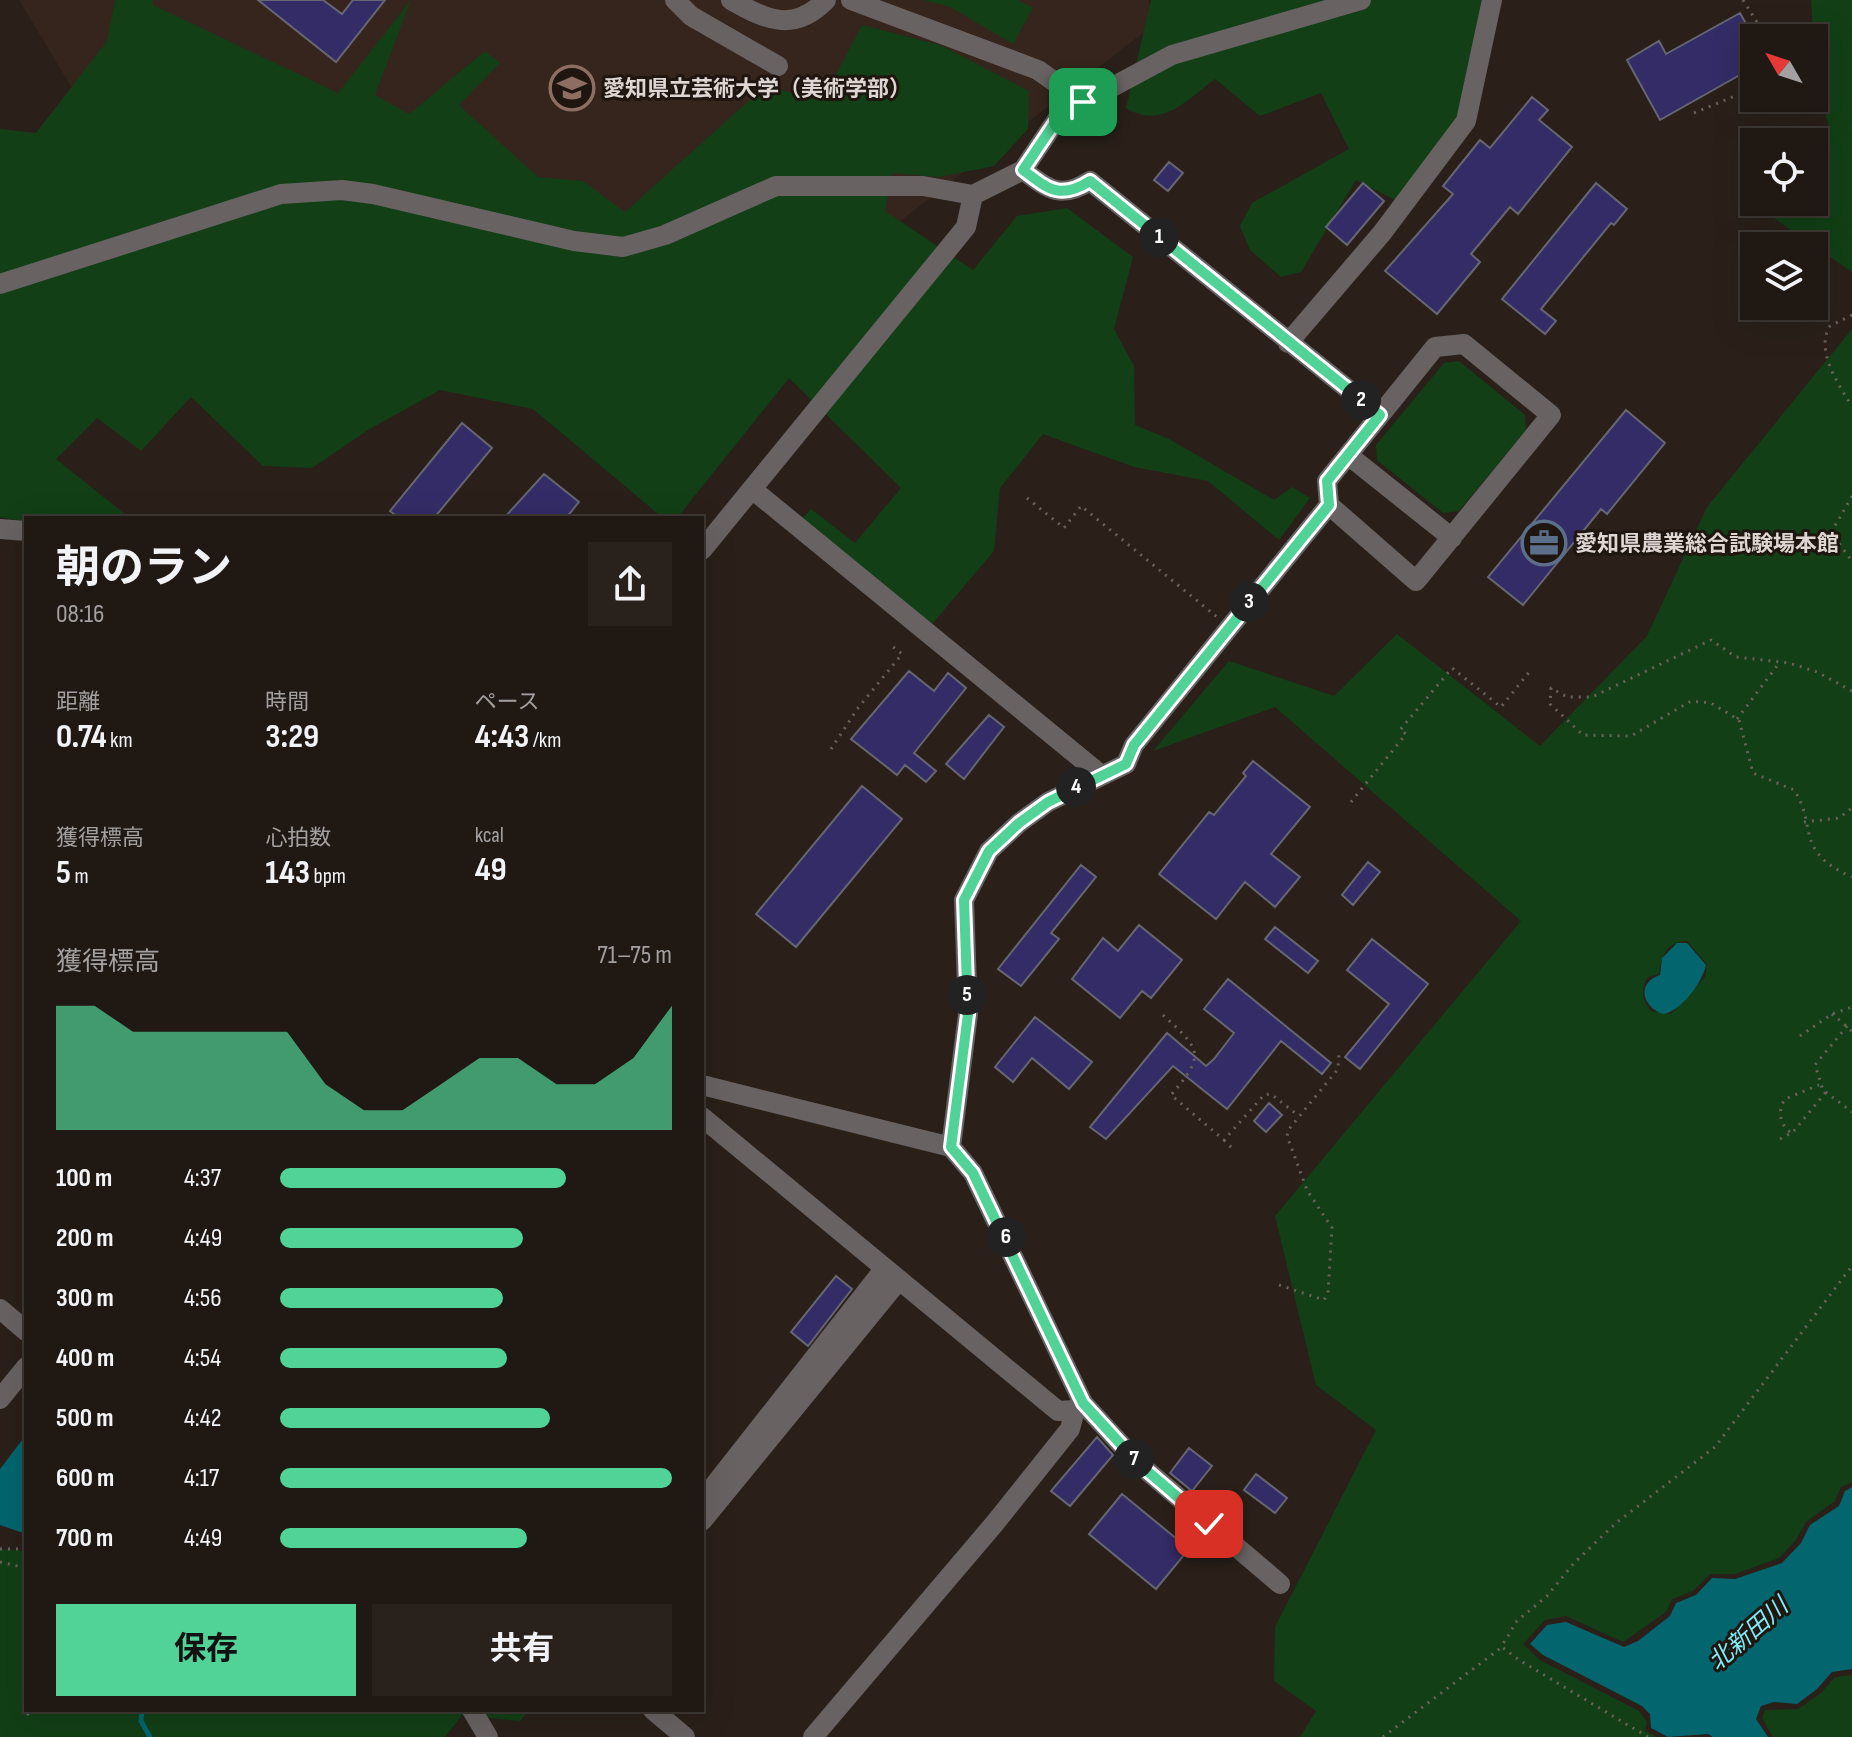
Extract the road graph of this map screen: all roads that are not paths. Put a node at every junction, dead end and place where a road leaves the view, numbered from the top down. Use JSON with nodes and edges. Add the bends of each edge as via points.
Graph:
{"nodes":[{"id":1,"x":675,"y":0,"type":"edge"},
{"id":2,"x":731,"y":0,"type":"edge"},
{"id":3,"x":826,"y":0,"type":"edge"},
{"id":4,"x":851,"y":0,"type":"edge"},
{"id":5,"x":1361,"y":0,"type":"edge"},
{"id":6,"x":1492,"y":0,"type":"edge"},
{"id":7,"x":778,"y":66,"type":"dead end"},
{"id":8,"x":1083,"y":102,"type":"junction"},
{"id":9,"x":1023,"y":170,"type":"junction"},
{"id":10,"x":973,"y":195,"type":"junction"},
{"id":11,"x":0,"y":284,"type":"edge"},
{"id":12,"x":1288,"y":343,"type":"junction"},
{"id":13,"x":1380,"y":415,"type":"junction"},
{"id":14,"x":1348,"y":455,"type":"junction"},
{"id":15,"x":752,"y":489,"type":"junction"},
{"id":16,"x":1329,"y":505,"type":"junction"},
{"id":17,"x":0,"y":529,"type":"edge"},
{"id":18,"x":24,"y":531,"type":"edge"},
{"id":19,"x":1452,"y":538,"type":"junction"},
{"id":20,"x":704,"y":548,"type":"edge"},
{"id":21,"x":1100,"y":774,"type":"junction"},
{"id":22,"x":704,"y":1085,"type":"edge"},
{"id":23,"x":704,"y":1119,"type":"edge"},
{"id":24,"x":951,"y":1147,"type":"junction"},
{"id":25,"x":892,"y":1274,"type":"junction"},
{"id":26,"x":0,"y":1309,"type":"edge"},
{"id":27,"x":24,"y":1329,"type":"edge"},
{"id":28,"x":24,"y":1369,"type":"edge"},
{"id":29,"x":0,"y":1399,"type":"edge"},
{"id":30,"x":1079,"y":1407,"type":"junction"},
{"id":31,"x":704,"y":1499,"type":"edge"},
{"id":32,"x":704,"y":1518,"type":"edge"},
{"id":33,"x":1280,"y":1584,"type":"dead end"},
{"id":34,"x":473,"y":1712,"type":"edge"},
{"id":35,"x":655,"y":1712,"type":"edge"},
{"id":36,"x":488,"y":1737,"type":"edge"},
{"id":37,"x":685,"y":1737,"type":"edge"},
{"id":38,"x":813,"y":1737,"type":"edge"}],
"edges":[{"from":1,"to":7,"type":"street","via":[[691,16]]},
{"from":2,"to":3,"type":"street","via":[[775,22],[807,15]]},
{"from":4,"to":8,"type":"street","via":[[1038,70]]},
{"from":5,"to":8,"type":"street","via":[[1172,55]]},
{"from":6,"to":12,"type":"street","via":[[1466,121],[1382,233]]},
{"from":8,"to":9,"type":"street","via":[[1060,115]]},
{"from":9,"to":10,"type":"street"},
{"from":9,"to":12,"type":"street","via":[[1048,190],[1073,192],[1090,181]]},
{"from":10,"to":11,"type":"street","via":[[923,186],[776,186],[665,235],[623,247],[574,241],[373,194],[302,191]]},
{"from":10,"to":15,"type":"street","via":[[966,227]]},
{"from":12,"to":13,"type":"street"},
{"from":13,"to":14,"type":"street"},
{"from":13,"to":19,"type":"street","via":[[1435,347],[1464,344],[1551,415]]},
{"from":14,"to":16,"type":"street","via":[[1327,481]]},
{"from":14,"to":19,"type":"street"},
{"from":15,"to":20,"type":"street"},
{"from":15,"to":21,"type":"street"},
{"from":16,"to":19,"type":"street","via":[[1416,581]]},
{"from":16,"to":21,"type":"street","via":[[1134,745],[1126,764]]},
{"from":17,"to":18,"type":"street"},
{"from":21,"to":24,"type":"street","via":[[1048,802],[1009,832],[989,851],[964,900],[968,1014]]},
{"from":22,"to":24,"type":"street"},
{"from":23,"to":25,"type":"street"},
{"from":24,"to":30,"type":"street","via":[[973,1173]]},
{"from":25,"to":30,"type":"street","via":[[1058,1411]]},
{"from":25,"to":31,"type":"street"},
{"from":25,"to":32,"type":"street"},
{"from":26,"to":27,"type":"street"},
{"from":28,"to":29,"type":"street"},
{"from":30,"to":33,"type":"street"},
{"from":30,"to":38,"type":"street","via":[[1070,1429],[995,1523]]},
{"from":34,"to":36,"type":"street"},
{"from":35,"to":37,"type":"street"}]}
